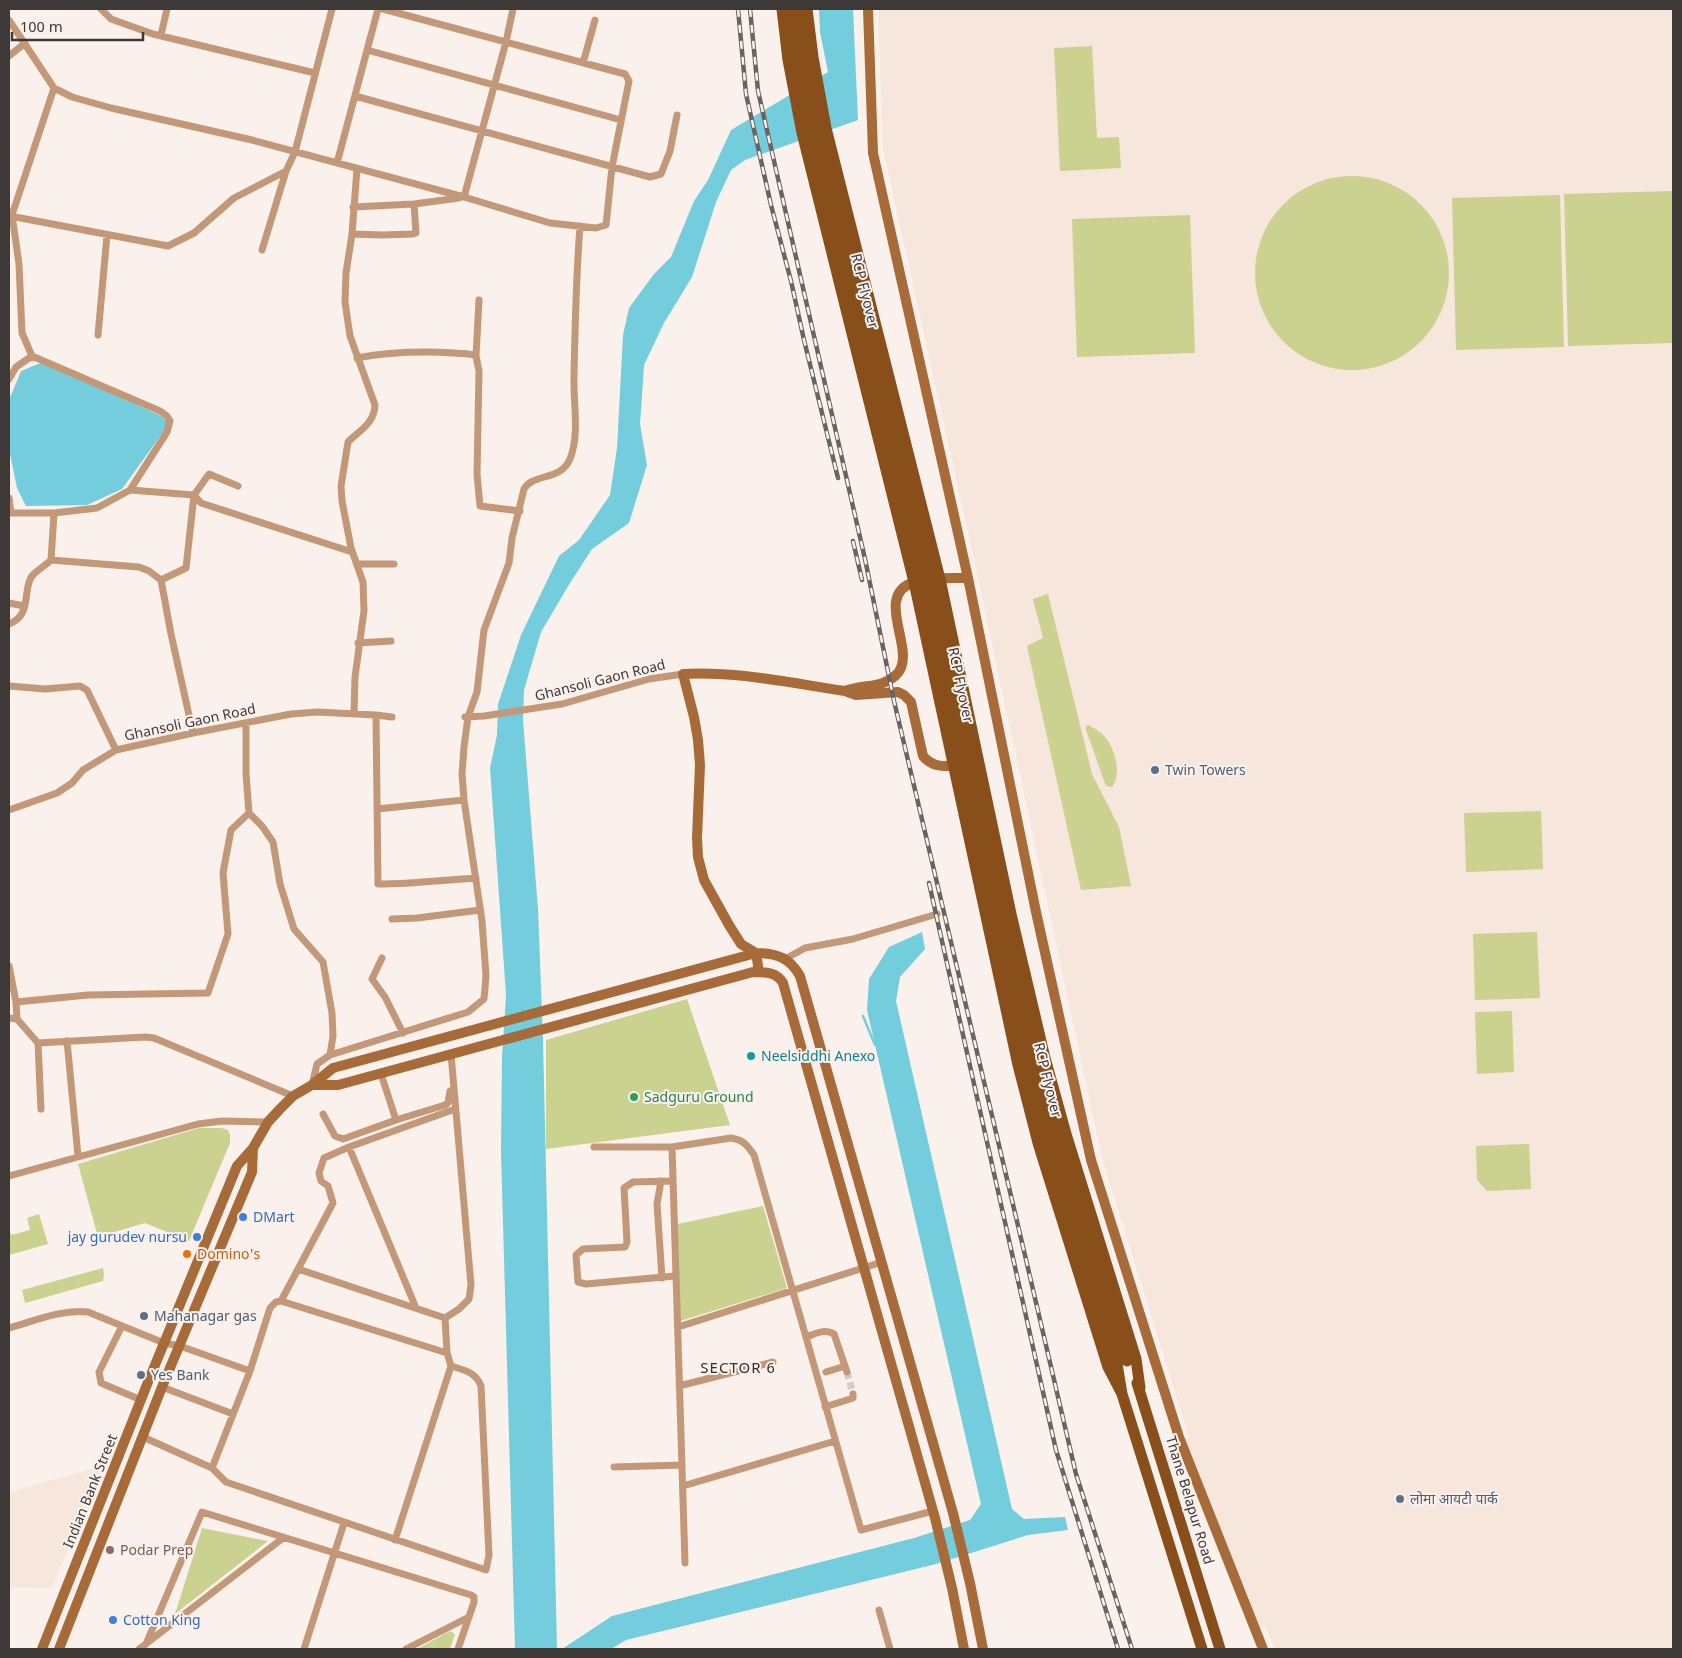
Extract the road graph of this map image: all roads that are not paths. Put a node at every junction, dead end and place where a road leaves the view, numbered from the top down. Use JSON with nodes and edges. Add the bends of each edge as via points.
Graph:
{"nodes":[{"id":1,"x":101,"y":9,"type":"edge"},
{"id":2,"x":167,"y":9,"type":"edge"},
{"id":3,"x":331,"y":9,"type":"edge"},
{"id":4,"x":378,"y":9,"type":"edge"},
{"id":5,"x":383,"y":9,"type":"edge"},
{"id":6,"x":513,"y":9,"type":"edge"},
{"id":7,"x":782,"y":9,"type":"edge"},
{"id":8,"x":791,"y":9,"type":"edge"},
{"id":9,"x":799,"y":9,"type":"edge"},
{"id":10,"x":807,"y":9,"type":"edge"},
{"id":11,"x":868,"y":9,"type":"edge"},
{"id":12,"x":9,"y":20,"type":"edge"},
{"id":13,"x":594,"y":20,"type":"dead end"},
{"id":14,"x":161,"y":35,"type":"junction"},
{"id":15,"x":506,"y":42,"type":"junction"},
{"id":16,"x":25,"y":44,"type":"junction"},
{"id":17,"x":367,"y":50,"type":"junction"},
{"id":18,"x":9,"y":56,"type":"edge"},
{"id":19,"x":583,"y":63,"type":"junction"},
{"id":20,"x":315,"y":73,"type":"junction"},
{"id":21,"x":494,"y":86,"type":"junction"},
{"id":22,"x":54,"y":88,"type":"junction"},
{"id":23,"x":355,"y":96,"type":"junction"},
{"id":24,"x":677,"y":115,"type":"dead end"},
{"id":25,"x":621,"y":120,"type":"junction"},
{"id":26,"x":482,"y":131,"type":"junction"},
{"id":27,"x":295,"y":152,"type":"junction"},
{"id":28,"x":337,"y":163,"type":"junction"},
{"id":29,"x":612,"y":167,"type":"junction"},
{"id":30,"x":356,"y":169,"type":"junction"},
{"id":31,"x":286,"y":171,"type":"junction"},
{"id":32,"x":464,"y":197,"type":"junction"},
{"id":33,"x":414,"y":204,"type":"junction"},
{"id":34,"x":353,"y":207,"type":"junction"},
{"id":35,"x":10,"y":215,"type":"edge"},
{"id":36,"x":580,"y":226,"type":"junction"},
{"id":37,"x":352,"y":234,"type":"junction"},
{"id":38,"x":107,"y":235,"type":"junction"},
{"id":39,"x":262,"y":250,"type":"dead end"},
{"id":40,"x":479,"y":300,"type":"dead end"},
{"id":41,"x":98,"y":334,"type":"dead end"},
{"id":42,"x":32,"y":356,"type":"junction"},
{"id":43,"x":476,"y":356,"type":"junction"},
{"id":44,"x":357,"y":358,"type":"junction"},
{"id":45,"x":9,"y":379,"type":"edge"},
{"id":46,"x":238,"y":486,"type":"dead end"},
{"id":47,"x":130,"y":490,"type":"junction"},
{"id":48,"x":194,"y":495,"type":"junction"},
{"id":49,"x":9,"y":498,"type":"edge"},
{"id":50,"x":520,"y":511,"type":"junction"},
{"id":51,"x":10,"y":513,"type":"edge"},
{"id":52,"x":54,"y":513,"type":"junction"},
{"id":53,"x":352,"y":552,"type":"junction"},
{"id":54,"x":51,"y":560,"type":"junction"},
{"id":55,"x":356,"y":564,"type":"junction"},
{"id":56,"x":394,"y":564,"type":"dead end"},
{"id":57,"x":968,"y":578,"type":"junction"},
{"id":58,"x":940,"y":579,"type":"junction"},
{"id":59,"x":161,"y":580,"type":"junction"},
{"id":60,"x":914,"y":582,"type":"junction"},
{"id":61,"x":9,"y":602,"type":"edge"},
{"id":62,"x":24,"y":606,"type":"junction"},
{"id":63,"x":9,"y":624,"type":"edge"},
{"id":64,"x":358,"y":642,"type":"junction"},
{"id":65,"x":391,"y":642,"type":"dead end"},
{"id":66,"x":683,"y":674,"type":"junction"},
{"id":67,"x":9,"y":686,"type":"edge"},
{"id":68,"x":845,"y":691,"type":"junction"},
{"id":69,"x":354,"y":714,"type":"junction"},
{"id":70,"x":376,"y":715,"type":"junction"},
{"id":71,"x":392,"y":717,"type":"dead end"},
{"id":72,"x":466,"y":717,"type":"junction"},
{"id":73,"x":246,"y":723,"type":"junction"},
{"id":74,"x":193,"y":733,"type":"junction"},
{"id":75,"x":116,"y":750,"type":"junction"},
{"id":76,"x":978,"y":760,"type":"junction"},
{"id":77,"x":954,"y":765,"type":"junction"},
{"id":78,"x":464,"y":800,"type":"junction"},
{"id":79,"x":377,"y":809,"type":"junction"},
{"id":80,"x":9,"y":810,"type":"edge"},
{"id":81,"x":250,"y":813,"type":"junction"},
{"id":82,"x":476,"y":878,"type":"junction"},
{"id":83,"x":480,"y":910,"type":"junction"},
{"id":84,"x":937,"y":914,"type":"dead end"},
{"id":85,"x":392,"y":919,"type":"dead end"},
{"id":86,"x":756,"y":953,"type":"junction"},
{"id":87,"x":382,"y":958,"type":"dead end"},
{"id":88,"x":785,"y":959,"type":"junction"},
{"id":89,"x":9,"y":966,"type":"edge"},
{"id":90,"x":759,"y":972,"type":"junction"},
{"id":91,"x":16,"y":1002,"type":"junction"},
{"id":92,"x":9,"y":1018,"type":"edge"},
{"id":93,"x":17,"y":1019,"type":"junction"},
{"id":94,"x":466,"y":1032,"type":"junction"},
{"id":95,"x":403,"y":1033,"type":"junction"},
{"id":96,"x":67,"y":1041,"type":"junction"},
{"id":97,"x":38,"y":1043,"type":"junction"},
{"id":98,"x":470,"y":1049,"type":"junction"},
{"id":99,"x":451,"y":1054,"type":"junction"},
{"id":100,"x":330,"y":1055,"type":"junction"},
{"id":101,"x":380,"y":1074,"type":"junction"},
{"id":102,"x":449,"y":1081,"type":"dead end"},
{"id":103,"x":312,"y":1085,"type":"junction"},
{"id":104,"x":293,"y":1096,"type":"junction"},
{"id":105,"x":41,"y":1109,"type":"dead end"},
{"id":106,"x":455,"y":1109,"type":"junction"},
{"id":107,"x":323,"y":1114,"type":"dead end"},
{"id":108,"x":396,"y":1120,"type":"junction"},
{"id":109,"x":268,"y":1122,"type":"junction"},
{"id":110,"x":350,"y":1147,"type":"junction"},
{"id":111,"x":594,"y":1147,"type":"dead end"},
{"id":112,"x":672,"y":1147,"type":"junction"},
{"id":113,"x":253,"y":1148,"type":"junction"},
{"id":114,"x":78,"y":1156,"type":"junction"},
{"id":115,"x":9,"y":1176,"type":"edge"},
{"id":116,"x":661,"y":1181,"type":"junction"},
{"id":117,"x":673,"y":1181,"type":"junction"},
{"id":118,"x":882,"y":1262,"type":"junction"},
{"id":119,"x":864,"y":1268,"type":"junction"},
{"id":120,"x":298,"y":1269,"type":"junction"},
{"id":121,"x":675,"y":1276,"type":"junction"},
{"id":122,"x":662,"y":1278,"type":"junction"},
{"id":123,"x":792,"y":1290,"type":"junction"},
{"id":124,"x":281,"y":1301,"type":"junction"},
{"id":125,"x":416,"y":1308,"type":"junction"},
{"id":126,"x":446,"y":1318,"type":"junction"},
{"id":127,"x":122,"y":1326,"type":"junction"},
{"id":128,"x":678,"y":1326,"type":"junction"},
{"id":129,"x":9,"y":1328,"type":"edge"},
{"id":130,"x":806,"y":1337,"type":"junction"},
{"id":131,"x":164,"y":1343,"type":"junction"},
{"id":132,"x":180,"y":1346,"type":"junction"},
{"id":133,"x":447,"y":1353,"type":"junction"},
{"id":134,"x":773,"y":1362,"type":"dead end"},
{"id":135,"x":1122,"y":1363,"type":"junction"},
{"id":136,"x":451,"y":1366,"type":"junction"},
{"id":137,"x":250,"y":1371,"type":"junction"},
{"id":138,"x":826,"y":1372,"type":"dead end"},
{"id":139,"x":680,"y":1386,"type":"junction"},
{"id":140,"x":162,"y":1388,"type":"junction"},
{"id":141,"x":1140,"y":1388,"type":"junction"},
{"id":142,"x":853,"y":1394,"type":"dead end"},
{"id":143,"x":1122,"y":1394,"type":"junction"},
{"id":144,"x":140,"y":1400,"type":"junction"},
{"id":145,"x":825,"y":1407,"type":"junction"},
{"id":146,"x":233,"y":1414,"type":"junction"},
{"id":147,"x":143,"y":1437,"type":"junction"},
{"id":148,"x":835,"y":1441,"type":"junction"},
{"id":149,"x":682,"y":1465,"type":"junction"},
{"id":150,"x":614,"y":1467,"type":"dead end"},
{"id":151,"x":212,"y":1468,"type":"junction"},
{"id":152,"x":683,"y":1486,"type":"junction"},
{"id":153,"x":934,"y":1514,"type":"junction"},
{"id":154,"x":344,"y":1523,"type":"junction"},
{"id":155,"x":283,"y":1538,"type":"junction"},
{"id":156,"x":395,"y":1540,"type":"junction"},
{"id":157,"x":334,"y":1553,"type":"junction"},
{"id":158,"x":685,"y":1563,"type":"dead end"},
{"id":159,"x":879,"y":1610,"type":"dead end"},
{"id":160,"x":469,"y":1617,"type":"junction"},
{"id":161,"x":146,"y":1644,"type":"junction"},
{"id":162,"x":42,"y":1649,"type":"edge"},
{"id":163,"x":59,"y":1649,"type":"edge"},
{"id":164,"x":139,"y":1649,"type":"edge"},
{"id":165,"x":304,"y":1649,"type":"edge"},
{"id":166,"x":406,"y":1649,"type":"edge"},
{"id":167,"x":458,"y":1649,"type":"edge"},
{"id":168,"x":890,"y":1649,"type":"edge"},
{"id":169,"x":964,"y":1649,"type":"edge"},
{"id":170,"x":983,"y":1649,"type":"edge"},
{"id":171,"x":1202,"y":1649,"type":"edge"},
{"id":172,"x":1220,"y":1649,"type":"edge"},
{"id":173,"x":1263,"y":1649,"type":"edge"}],
"edges":[{"from":1,"to":14,"type":"street","via":[[111,19],[126,26]]},
{"from":2,"to":14,"type":"street"},
{"from":3,"to":20,"type":"street"},
{"from":4,"to":17,"type":"street"},
{"from":5,"to":15,"type":"street"},
{"from":6,"to":15,"type":"street"},
{"from":7,"to":60,"type":"main road","via":[[788,60],[810,170]]},
{"from":8,"to":135,"type":"main road","name":"RCP Flyover","bridge":true,"via":[[796,59],[820,177],[924,585],[1027,1062],[1047,1140]]},
{"from":9,"to":135,"type":"main road","name":"RCP Flyover","bridge":true,"via":[[804,58],[818,130],[932,584],[1036,1060]]},
{"from":10,"to":58,"type":"main road","via":[[812,57],[836,173]]},
{"from":11,"to":57,"type":"street","via":[[873,153]]},
{"from":12,"to":16,"type":"street"},
{"from":13,"to":19,"type":"street"},
{"from":14,"to":20,"type":"street"},
{"from":15,"to":19,"type":"street"},
{"from":15,"to":21,"type":"street"},
{"from":16,"to":18,"type":"street"},
{"from":16,"to":22,"type":"street"},
{"from":17,"to":21,"type":"street"},
{"from":17,"to":23,"type":"street"},
{"from":19,"to":25,"type":"street","via":[[628,77]]},
{"from":20,"to":27,"type":"street"},
{"from":21,"to":25,"type":"street"},
{"from":21,"to":26,"type":"street"},
{"from":22,"to":27,"type":"street","via":[[72,97],[111,108]]},
{"from":22,"to":35,"type":"street"},
{"from":23,"to":26,"type":"street"},
{"from":23,"to":28,"type":"street"},
{"from":24,"to":29,"type":"street","via":[[670,151],[661,174],[650,176]]},
{"from":25,"to":29,"type":"street"},
{"from":26,"to":29,"type":"street"},
{"from":26,"to":32,"type":"street"},
{"from":27,"to":28,"type":"street"},
{"from":27,"to":31,"type":"street"},
{"from":28,"to":30,"type":"street"},
{"from":29,"to":36,"type":"street","via":[[606,225],[596,228]]},
{"from":30,"to":32,"type":"street"},
{"from":30,"to":34,"type":"street"},
{"from":31,"to":38,"type":"street","via":[[234,198],[194,233],[168,246]]},
{"from":31,"to":39,"type":"street"},
{"from":32,"to":33,"type":"street"},
{"from":32,"to":36,"type":"street","via":[[550,223]]},
{"from":33,"to":34,"type":"street"},
{"from":33,"to":37,"type":"street","via":[[414,234]]},
{"from":34,"to":37,"type":"street"},
{"from":35,"to":38,"type":"street"},
{"from":35,"to":42,"type":"street","via":[[19,264],[22,333]]},
{"from":36,"to":50,"type":"street","via":[[574,440],[569,461],[558,472],[526,485]]},
{"from":37,"to":44,"type":"street","via":[[346,273],[346,302],[350,336]]},
{"from":38,"to":41,"type":"street"},
{"from":40,"to":43,"type":"street"},
{"from":42,"to":45,"type":"street","via":[[16,367]]},
{"from":42,"to":47,"type":"street","via":[[167,416],[170,421],[167,432]]},
{"from":43,"to":44,"type":"street","via":[[390,352]]},
{"from":43,"to":50,"type":"street","via":[[479,371],[477,474],[480,506]]},
{"from":44,"to":53,"type":"street","via":[[375,405],[368,424],[348,442],[342,501]]},
{"from":46,"to":48,"type":"street","via":[[208,474]]},
{"from":47,"to":48,"type":"street"},
{"from":47,"to":52,"type":"street","via":[[97,508]]},
{"from":48,"to":53,"type":"street","via":[[201,503]]},
{"from":48,"to":59,"type":"street","via":[[186,568]]},
{"from":49,"to":51,"type":"street"},
{"from":50,"to":72,"type":"street","via":[[509,563],[484,630],[478,692]]},
{"from":51,"to":52,"type":"street"},
{"from":52,"to":54,"type":"street"},
{"from":53,"to":55,"type":"street"},
{"from":54,"to":59,"type":"street","via":[[139,567]]},
{"from":54,"to":62,"type":"street","via":[[31,577]]},
{"from":55,"to":56,"type":"street"},
{"from":55,"to":64,"type":"street","via":[[363,582],[364,611]]},
{"from":57,"to":58,"type":"street"},
{"from":57,"to":173,"type":"street","via":[[1091,1160],[1179,1437]]},
{"from":58,"to":60,"type":"street"},
{"from":58,"to":76,"type":"main road"},
{"from":59,"to":74,"type":"street"},
{"from":60,"to":68,"type":"street","via":[[899,592],[896,601],[904,662],[900,671],[887,682]]},
{"from":60,"to":77,"type":"main road"},
{"from":61,"to":62,"type":"street"},
{"from":62,"to":63,"type":"street","via":[[15,622]]},
{"from":64,"to":65,"type":"street"},
{"from":64,"to":69,"type":"street"},
{"from":66,"to":68,"type":"street","via":[[709,672]]},
{"from":66,"to":72,"type":"street","name":"Ghansoli Gaon Road","via":[[649,679],[532,710]]},
{"from":66,"to":86,"type":"street","via":[[698,740],[700,765],[696,838],[704,880],[740,944]]},
{"from":67,"to":75,"type":"street","via":[[45,689],[80,686],[88,690]]},
{"from":68,"to":77,"type":"street","via":[[856,695],[898,692],[904,695],[911,702],[923,756],[937,765]]},
{"from":69,"to":70,"type":"street","name":"Ghansoli Gaon Road"},
{"from":69,"to":73,"type":"street","name":"Ghansoli Gaon Road","via":[[291,714]]},
{"from":70,"to":71,"type":"street","name":"Ghansoli Gaon Road"},
{"from":70,"to":79,"type":"street"},
{"from":72,"to":78,"type":"street","via":[[462,774]]},
{"from":73,"to":74,"type":"street","name":"Ghansoli Gaon Road"},
{"from":73,"to":81,"type":"street"},
{"from":74,"to":75,"type":"street","name":"Ghansoli Gaon Road"},
{"from":75,"to":80,"type":"street","name":"Ghansoli Gaon Road","via":[[83,770],[57,793]]},
{"from":76,"to":77,"type":"street"},
{"from":76,"to":141,"type":"main road","via":[[1045,1058],[1136,1359]]},
{"from":77,"to":143,"type":"main road","via":[[1018,1065],[1038,1143],[1108,1367]]},
{"from":78,"to":79,"type":"street"},
{"from":78,"to":82,"type":"street"},
{"from":79,"to":82,"type":"street","via":[[378,884]]},
{"from":81,"to":91,"type":"street","via":[[231,830],[223,873],[228,934],[208,993],[88,995]]},
{"from":81,"to":100,"type":"street","via":[[272,842],[280,884],[294,929],[323,962],[332,1014]]},
{"from":82,"to":83,"type":"street"},
{"from":83,"to":85,"type":"street"},
{"from":83,"to":95,"type":"street","via":[[486,976],[484,998],[468,1012]]},
{"from":84,"to":88,"type":"street","via":[[853,939],[805,948]]},
{"from":86,"to":88,"type":"street"},
{"from":86,"to":90,"type":"street"},
{"from":86,"to":94,"type":"street","name":"Indian Bank Street"},
{"from":87,"to":95,"type":"street","via":[[372,979]]},
{"from":88,"to":118,"type":"street","via":[[800,976]]},
{"from":89,"to":91,"type":"street"},
{"from":90,"to":98,"type":"street"},
{"from":90,"to":119,"type":"street","via":[[776,975],[783,983]]},
{"from":91,"to":93,"type":"street"},
{"from":92,"to":93,"type":"street"},
{"from":93,"to":97,"type":"street"},
{"from":94,"to":98,"type":"street"},
{"from":94,"to":103,"type":"street","name":"Indian Bank Street","via":[[333,1068]]},
{"from":95,"to":100,"type":"street"},
{"from":96,"to":97,"type":"street"},
{"from":96,"to":104,"type":"street","via":[[154,1038]]},
{"from":96,"to":114,"type":"street"},
{"from":97,"to":105,"type":"street"},
{"from":98,"to":99,"type":"street"},
{"from":99,"to":101,"type":"street"},
{"from":99,"to":106,"type":"street"},
{"from":100,"to":103,"type":"street","via":[[318,1064]]},
{"from":101,"to":103,"type":"street","via":[[338,1085]]},
{"from":101,"to":108,"type":"street"},
{"from":102,"to":108,"type":"street","via":[[450,1096],[445,1106]]},
{"from":103,"to":104,"type":"street","name":"Indian Bank Street"},
{"from":104,"to":109,"type":"street","name":"Indian Bank Street"},
{"from":106,"to":110,"type":"street"},
{"from":106,"to":126,"type":"street","via":[[471,1285],[469,1299]]},
{"from":107,"to":108,"type":"street","via":[[335,1136],[343,1138]]},
{"from":109,"to":113,"type":"street","name":"Indian Bank Street"},
{"from":109,"to":114,"type":"street","via":[[198,1124]]},
{"from":110,"to":120,"type":"street","via":[[324,1158],[319,1174],[321,1181],[328,1186],[333,1202]]},
{"from":110,"to":125,"type":"street"},
{"from":111,"to":112,"type":"street"},
{"from":112,"to":117,"type":"street"},
{"from":112,"to":123,"type":"street","via":[[731,1138],[747,1144],[754,1155]]},
{"from":113,"to":131,"type":"street","name":"Indian Bank Street","via":[[237,1166]]},
{"from":113,"to":132,"type":"street","name":"Indian Bank Street","via":[[252,1172]]},
{"from":114,"to":115,"type":"street"},
{"from":116,"to":117,"type":"street"},
{"from":116,"to":122,"type":"street","via":[[657,1204]]},
{"from":116,"to":122,"type":"street","via":[[633,1182],[624,1188],[625,1247],[583,1249],[576,1256],[578,1282]]},
{"from":117,"to":121,"type":"street"},
{"from":118,"to":119,"type":"street"},
{"from":118,"to":170,"type":"street","via":[[953,1513]]},
{"from":119,"to":123,"type":"street"},
{"from":119,"to":153,"type":"street"},
{"from":120,"to":124,"type":"street"},
{"from":120,"to":125,"type":"street"},
{"from":121,"to":122,"type":"street"},
{"from":121,"to":128,"type":"street"},
{"from":123,"to":128,"type":"street"},
{"from":123,"to":130,"type":"street"},
{"from":124,"to":133,"type":"street"},
{"from":124,"to":137,"type":"street","via":[[270,1308]]},
{"from":125,"to":126,"type":"street"},
{"from":126,"to":133,"type":"street"},
{"from":127,"to":129,"type":"street","via":[[94,1314],[77,1311]]},
{"from":127,"to":131,"type":"street"},
{"from":127,"to":144,"type":"street","via":[[98,1376],[101,1383]]},
{"from":128,"to":139,"type":"street"},
{"from":130,"to":138,"type":"street","via":[[824,1331],[834,1334],[846,1369]]},
{"from":130,"to":145,"type":"street"},
{"from":131,"to":132,"type":"street"},
{"from":131,"to":144,"type":"street","name":"Indian Bank Street"},
{"from":132,"to":137,"type":"street"},
{"from":132,"to":140,"type":"street","name":"Indian Bank Street"},
{"from":133,"to":136,"type":"street"},
{"from":134,"to":139,"type":"street"},
{"from":135,"to":141,"type":"main road","name":"Thane Belapur Road"},
{"from":135,"to":143,"type":"main road"},
{"from":136,"to":156,"type":"street"},
{"from":136,"to":156,"type":"street","via":[[474,1373],[481,1386],[489,1555],[486,1570]]},
{"from":137,"to":146,"type":"street"},
{"from":139,"to":149,"type":"street"},
{"from":140,"to":146,"type":"street"},
{"from":140,"to":147,"type":"street","name":"Indian Bank Street"},
{"from":141,"to":172,"type":"main road","name":"Thane Belapur Road"},
{"from":142,"to":145,"type":"street","via":[[853,1398]]},
{"from":143,"to":171,"type":"main road"},
{"from":144,"to":162,"type":"street","name":"Indian Bank Street"},
{"from":145,"to":148,"type":"street"},
{"from":146,"to":151,"type":"street"},
{"from":147,"to":151,"type":"street"},
{"from":147,"to":163,"type":"street","name":"Indian Bank Street"},
{"from":148,"to":152,"type":"street"},
{"from":148,"to":153,"type":"street","via":[[861,1530]]},
{"from":149,"to":150,"type":"street"},
{"from":149,"to":152,"type":"street"},
{"from":151,"to":154,"type":"street","via":[[226,1482]]},
{"from":152,"to":158,"type":"street"},
{"from":153,"to":169,"type":"street"},
{"from":154,"to":156,"type":"street"},
{"from":154,"to":157,"type":"street"},
{"from":155,"to":157,"type":"street"},
{"from":155,"to":161,"type":"street"},
{"from":155,"to":161,"type":"street","via":[[202,1512]]},
{"from":157,"to":160,"type":"street","via":[[470,1594],[474,1602]]},
{"from":157,"to":165,"type":"street"},
{"from":159,"to":168,"type":"street"},
{"from":160,"to":166,"type":"street"},
{"from":160,"to":167,"type":"street"},
{"from":161,"to":164,"type":"street"}]}
